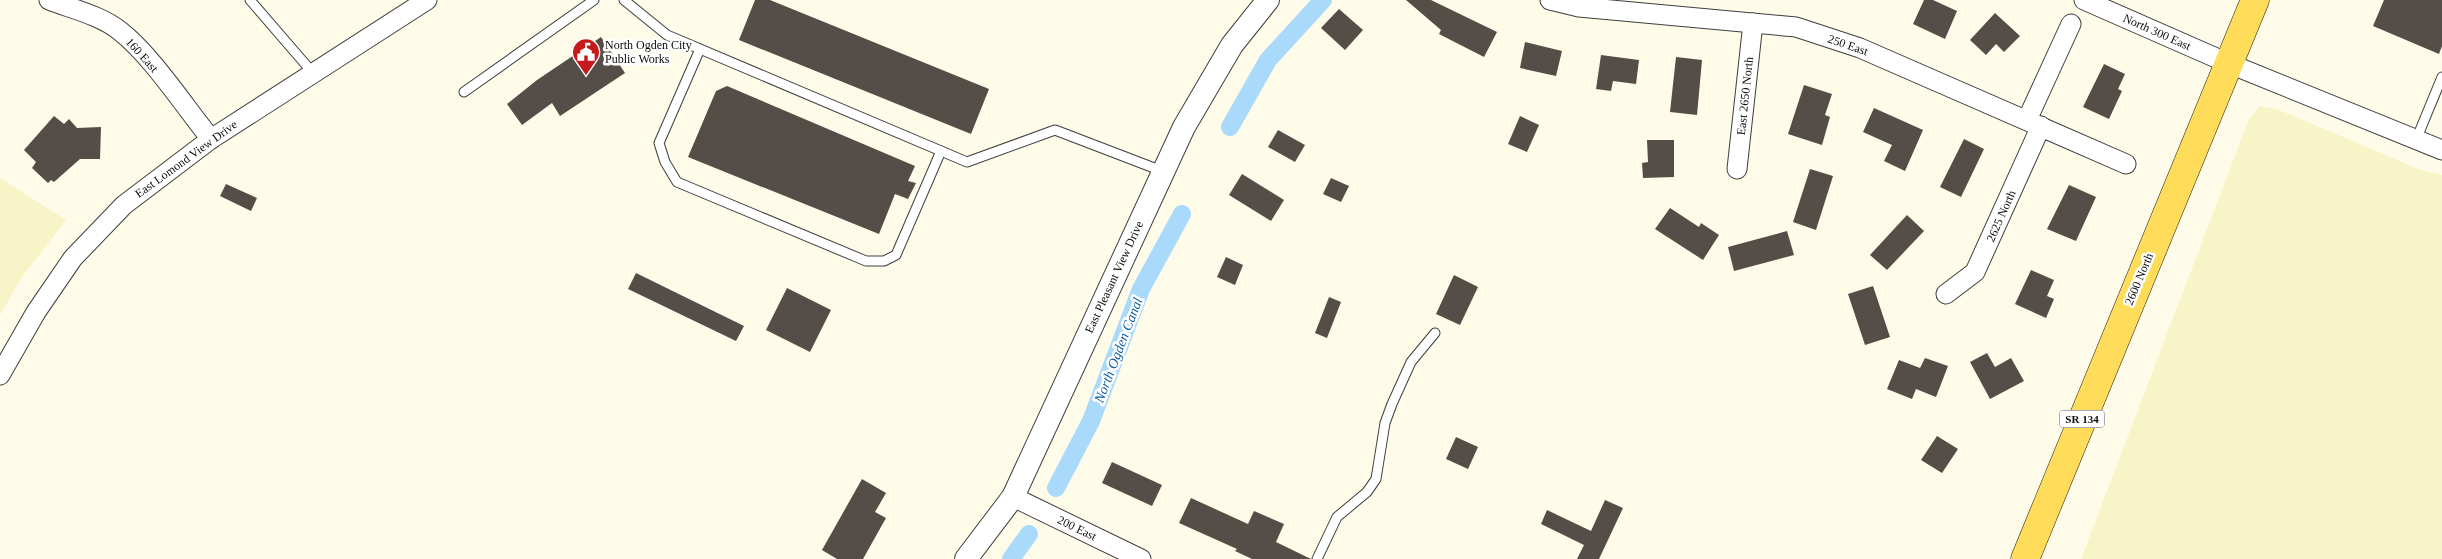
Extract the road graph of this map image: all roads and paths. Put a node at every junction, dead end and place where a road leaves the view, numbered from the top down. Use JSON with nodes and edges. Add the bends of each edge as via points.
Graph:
{"nodes":[{"id":1,"x":50,"y":0,"type":"edge"},
{"id":2,"x":250,"y":0,"type":"edge"},
{"id":3,"x":427,"y":0,"type":"edge"},
{"id":4,"x":594,"y":0,"type":"edge"},
{"id":5,"x":624,"y":0,"type":"edge"},
{"id":6,"x":1268,"y":0,"type":"edge"},
{"id":7,"x":1550,"y":0,"type":"edge"},
{"id":8,"x":2084,"y":0,"type":"edge"},
{"id":9,"x":2255,"y":0,"type":"edge"},
{"id":10,"x":1753,"y":23,"type":"junction"},
{"id":11,"x":2072,"y":24,"type":"dead end"},
{"id":12,"x":700,"y":49,"type":"junction"},
{"id":13,"x":2230,"y":64,"type":"junction"},
{"id":14,"x":313,"y":73,"type":"junction"},
{"id":15,"x":2442,"y":77,"type":"edge"},
{"id":16,"x":464,"y":92,"type":"dead end"},
{"id":17,"x":2034,"y":123,"type":"junction"},
{"id":18,"x":211,"y":139,"type":"junction"},
{"id":19,"x":2416,"y":140,"type":"junction"},
{"id":20,"x":2442,"y":150,"type":"edge"},
{"id":21,"x":941,"y":151,"type":"junction"},
{"id":22,"x":2126,"y":164,"type":"dead end"},
{"id":23,"x":1737,"y":169,"type":"dead end"},
{"id":24,"x":1163,"y":171,"type":"junction"},
{"id":25,"x":1946,"y":294,"type":"dead end"},
{"id":26,"x":1435,"y":333,"type":"dead end"},
{"id":27,"x":0,"y":375,"type":"edge"},
{"id":28,"x":1013,"y":496,"type":"junction"},
{"id":29,"x":966,"y":559,"type":"edge"},
{"id":30,"x":1141,"y":559,"type":"edge"},
{"id":31,"x":1317,"y":559,"type":"edge"},
{"id":32,"x":2025,"y":559,"type":"edge"}],
"edges":[{"from":1,"to":18,"type":"street","name":"160 East","via":[[119,30],[143,53]]},
{"from":2,"to":14,"type":"lane"},
{"from":3,"to":14,"type":"street","name":"East Lomond View Drive"},
{"from":4,"to":16,"type":"lane"},
{"from":5,"to":12,"type":"lane","via":[[667,35]]},
{"from":6,"to":24,"type":"street","name":"East Pleasant View Drive","via":[[1232,45],[1209,81]]},
{"from":7,"to":10,"type":"street","name":"250 East","via":[[1580,7]]},
{"from":8,"to":13,"type":"street","name":"North 300 East"},
{"from":9,"to":13,"type":"main road","name":"2600 North","number":"SR 134"},
{"from":10,"to":17,"type":"street","name":"250 East","via":[[1796,27],[1860,48]]},
{"from":10,"to":23,"type":"street","name":"East 2650 North"},
{"from":11,"to":17,"type":"street","name":"2625 North"},
{"from":12,"to":21,"type":"lane"},
{"from":12,"to":21,"type":"lane","via":[[659,143],[664,162],[677,182],[875,263],[896,255]]},
{"from":13,"to":19,"type":"street","name":"North 300 East"},
{"from":13,"to":32,"type":"main road","name":"2600 North","number":"SR 134"},
{"from":14,"to":18,"type":"street","name":"East Lomond View Drive"},
{"from":15,"to":19,"type":"lane"},
{"from":17,"to":22,"type":"street","name":"250 East"},
{"from":17,"to":25,"type":"street","name":"2625 North","via":[[1975,272]]},
{"from":18,"to":27,"type":"street","name":"East Lomond View Drive","via":[[124,205],[73,258],[36,312]]},
{"from":19,"to":20,"type":"street","name":"North 300 East"},
{"from":21,"to":24,"type":"lane","via":[[967,162],[1056,130]]},
{"from":24,"to":28,"type":"street","name":"East Pleasant View Drive"},
{"from":26,"to":31,"type":"lane","via":[[1411,362],[1387,414],[1376,479],[1367,492],[1337,518]]},
{"from":28,"to":29,"type":"street","name":"East Pleasant View Drive"},
{"from":28,"to":30,"type":"street","name":"200 East"}]}
